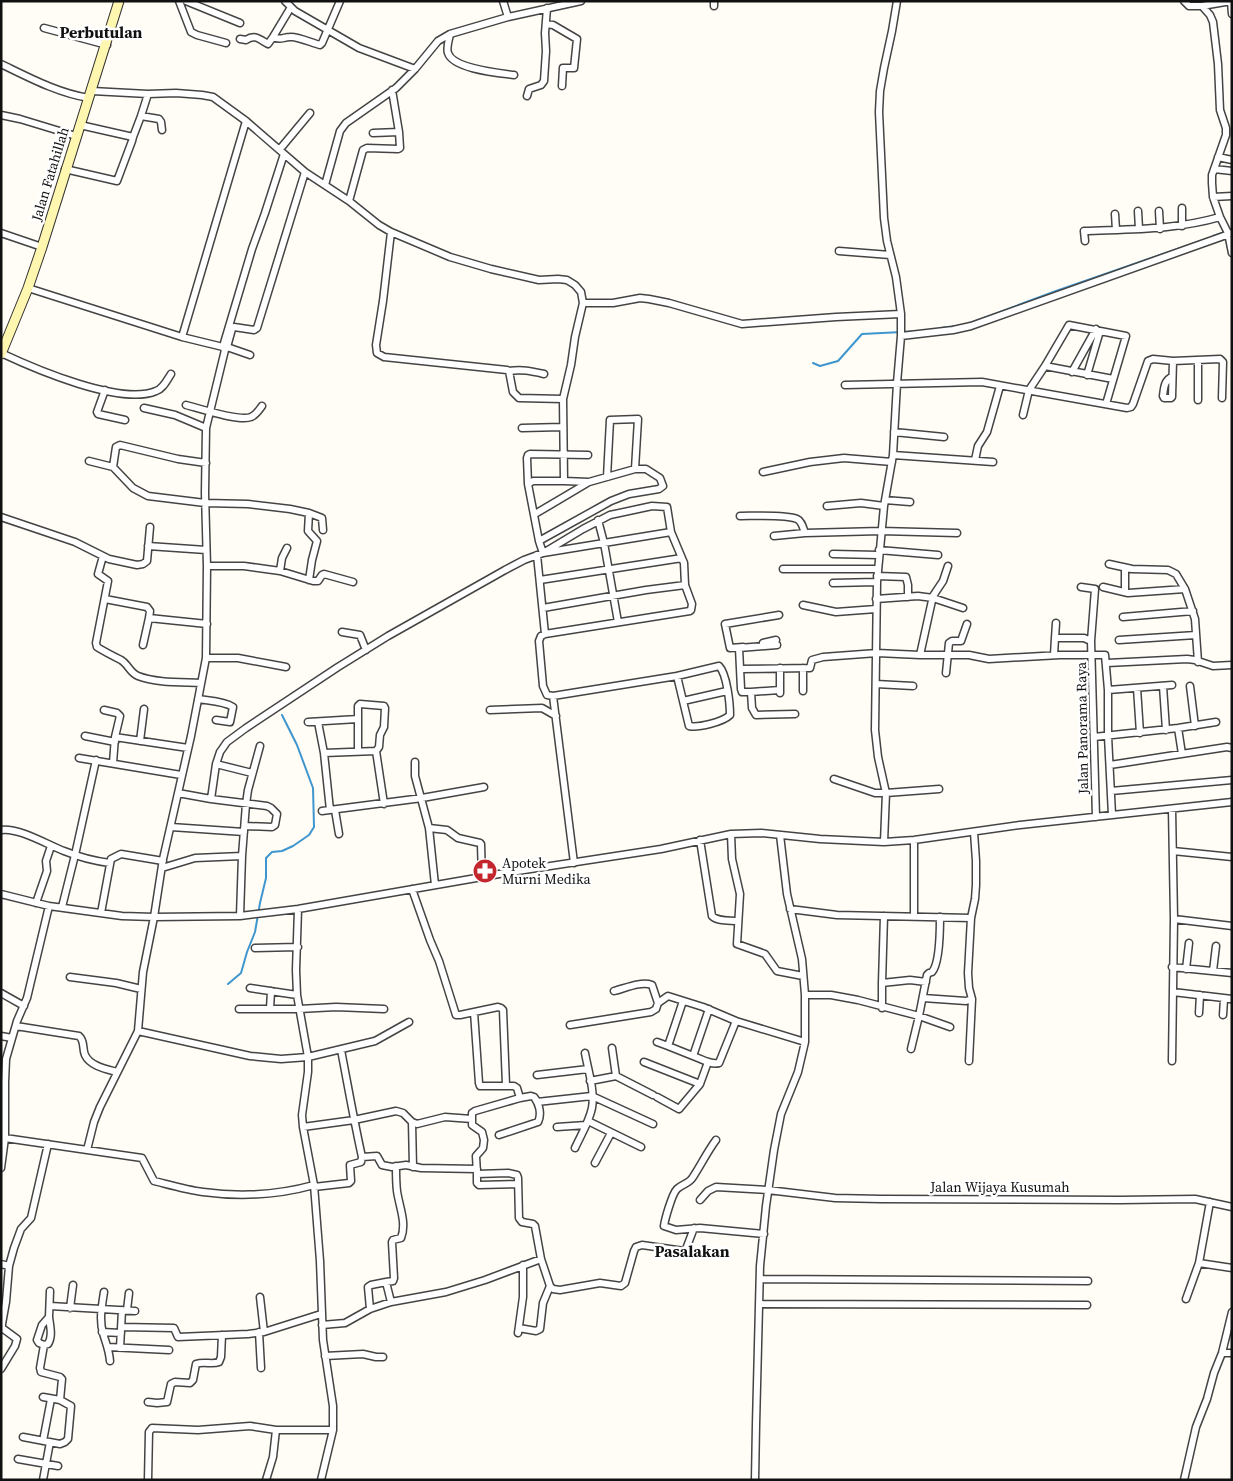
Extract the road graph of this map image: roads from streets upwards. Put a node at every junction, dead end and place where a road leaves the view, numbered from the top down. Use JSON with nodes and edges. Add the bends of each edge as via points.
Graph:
{"nodes":[{"id":1,"x":120,"y":1,"type":"edge"},
{"id":2,"x":179,"y":1,"type":"edge"},
{"id":3,"x":186,"y":1,"type":"edge"},
{"id":4,"x":285,"y":1,"type":"edge"},
{"id":5,"x":340,"y":1,"type":"edge"},
{"id":6,"x":504,"y":1,"type":"edge"},
{"id":7,"x":581,"y":1,"type":"edge"},
{"id":8,"x":898,"y":1,"type":"edge"},
{"id":9,"x":1184,"y":1,"type":"edge"},
{"id":10,"x":1231,"y":1,"type":"edge"},
{"id":11,"x":1202,"y":6,"type":"junction"},
{"id":12,"x":291,"y":7,"type":"junction"},
{"id":13,"x":547,"y":8,"type":"junction"},
{"id":14,"x":1232,"y":14,"type":"edge"},
{"id":15,"x":508,"y":17,"type":"junction"},
{"id":16,"x":240,"y":23,"type":"dead end"},
{"id":17,"x":546,"y":24,"type":"junction"},
{"id":18,"x":44,"y":28,"type":"dead end"},
{"id":19,"x":328,"y":29,"type":"junction"},
{"id":20,"x":450,"y":34,"type":"junction"},
{"id":21,"x":273,"y":37,"type":"junction"},
{"id":22,"x":240,"y":39,"type":"dead end"},
{"id":23,"x":226,"y":43,"type":"dead end"},
{"id":24,"x":106,"y":45,"type":"junction"},
{"id":25,"x":1,"y":64,"type":"edge"},
{"id":26,"x":415,"y":69,"type":"junction"},
{"id":27,"x":514,"y":75,"type":"dead end"},
{"id":28,"x":562,"y":86,"type":"dead end"},
{"id":29,"x":392,"y":90,"type":"junction"},
{"id":30,"x":148,"y":94,"type":"junction"},
{"id":31,"x":91,"y":95,"type":"junction"},
{"id":32,"x":527,"y":96,"type":"dead end"},
{"id":33,"x":310,"y":113,"type":"dead end"},
{"id":34,"x":1,"y":115,"type":"edge"},
{"id":35,"x":141,"y":116,"type":"junction"},
{"id":36,"x":246,"y":121,"type":"junction"},
{"id":37,"x":80,"y":124,"type":"junction"},
{"id":38,"x":1229,"y":128,"type":"edge"},
{"id":39,"x":162,"y":130,"type":"dead end"},
{"id":40,"x":399,"y":132,"type":"junction"},
{"id":41,"x":373,"y":133,"type":"dead end"},
{"id":42,"x":76,"y":136,"type":"junction"},
{"id":43,"x":133,"y":137,"type":"junction"},
{"id":44,"x":282,"y":152,"type":"junction"},
{"id":45,"x":1218,"y":158,"type":"junction"},
{"id":46,"x":1232,"y":160,"type":"edge"},
{"id":47,"x":1214,"y":168,"type":"junction"},
{"id":48,"x":66,"y":169,"type":"junction"},
{"id":49,"x":1232,"y":171,"type":"edge"},
{"id":50,"x":305,"y":172,"type":"junction"},
{"id":51,"x":325,"y":185,"type":"junction"},
{"id":52,"x":1232,"y":196,"type":"edge"},
{"id":53,"x":1213,"y":197,"type":"junction"},
{"id":54,"x":349,"y":201,"type":"junction"},
{"id":55,"x":1182,"y":208,"type":"dead end"},
{"id":56,"x":1138,"y":211,"type":"dead end"},
{"id":57,"x":1159,"y":211,"type":"dead end"},
{"id":58,"x":1115,"y":214,"type":"dead end"},
{"id":59,"x":1220,"y":217,"type":"junction"},
{"id":60,"x":1182,"y":226,"type":"junction"},
{"id":61,"x":1160,"y":229,"type":"junction"},
{"id":62,"x":1116,"y":230,"type":"junction"},
{"id":63,"x":1139,"y":230,"type":"junction"},
{"id":64,"x":391,"y":232,"type":"junction"},
{"id":65,"x":1228,"y":232,"type":"edge"},
{"id":66,"x":1,"y":233,"type":"edge"},
{"id":67,"x":1084,"y":242,"type":"dead end"},
{"id":68,"x":42,"y":247,"type":"junction"},
{"id":69,"x":838,"y":251,"type":"dead end"},
{"id":70,"x":1232,"y":253,"type":"edge"},
{"id":71,"x":890,"y":254,"type":"junction"},
{"id":72,"x":28,"y":288,"type":"junction"},
{"id":73,"x":583,"y":303,"type":"junction"},
{"id":74,"x":901,"y":314,"type":"junction"},
{"id":75,"x":901,"y":332,"type":"junction"},
{"id":76,"x":1097,"y":332,"type":"junction"},
{"id":77,"x":182,"y":337,"type":"junction"},
{"id":78,"x":225,"y":348,"type":"junction"},
{"id":79,"x":1,"y":353,"type":"edge"},
{"id":80,"x":250,"y":355,"type":"dead end"},
{"id":81,"x":1198,"y":360,"type":"junction"},
{"id":82,"x":1173,"y":361,"type":"junction"},
{"id":83,"x":1045,"y":366,"type":"junction"},
{"id":84,"x":509,"y":372,"type":"junction"},
{"id":85,"x":1072,"y":372,"type":"junction"},
{"id":86,"x":171,"y":374,"type":"dead end"},
{"id":87,"x":544,"y":374,"type":"dead end"},
{"id":88,"x":1087,"y":375,"type":"junction"},
{"id":89,"x":1172,"y":378,"type":"dead end"},
{"id":90,"x":1113,"y":379,"type":"junction"},
{"id":91,"x":897,"y":383,"type":"junction"},
{"id":92,"x":845,"y":385,"type":"dead end"},
{"id":93,"x":1000,"y":386,"type":"junction"},
{"id":94,"x":105,"y":390,"type":"junction"},
{"id":95,"x":1029,"y":390,"type":"junction"},
{"id":96,"x":1222,"y":398,"type":"dead end"},
{"id":97,"x":563,"y":399,"type":"junction"},
{"id":98,"x":1198,"y":400,"type":"dead end"},
{"id":99,"x":186,"y":404,"type":"dead end"},
{"id":100,"x":1106,"y":404,"type":"junction"},
{"id":101,"x":262,"y":406,"type":"dead end"},
{"id":102,"x":144,"y":408,"type":"dead end"},
{"id":103,"x":210,"y":412,"type":"junction"},
{"id":104,"x":1023,"y":415,"type":"dead end"},
{"id":105,"x":125,"y":420,"type":"dead end"},
{"id":106,"x":562,"y":427,"type":"junction"},
{"id":107,"x":206,"y":428,"type":"junction"},
{"id":108,"x":522,"y":428,"type":"dead end"},
{"id":109,"x":894,"y":432,"type":"junction"},
{"id":110,"x":944,"y":437,"type":"dead end"},
{"id":111,"x":563,"y":454,"type":"junction"},
{"id":112,"x":588,"y":455,"type":"dead end"},
{"id":113,"x":892,"y":459,"type":"junction"},
{"id":114,"x":975,"y":460,"type":"junction"},
{"id":115,"x":89,"y":461,"type":"dead end"},
{"id":116,"x":993,"y":462,"type":"dead end"},
{"id":117,"x":206,"y":463,"type":"junction"},
{"id":118,"x":113,"y":467,"type":"junction"},
{"id":119,"x":635,"y":469,"type":"junction"},
{"id":120,"x":764,"y":472,"type":"dead end"},
{"id":121,"x":607,"y":477,"type":"junction"},
{"id":122,"x":564,"y":481,"type":"junction"},
{"id":123,"x":589,"y":482,"type":"junction"},
{"id":124,"x":528,"y":484,"type":"junction"},
{"id":125,"x":910,"y":502,"type":"dead end"},
{"id":126,"x":205,"y":503,"type":"junction"},
{"id":127,"x":885,"y":503,"type":"junction"},
{"id":128,"x":827,"y":506,"type":"dead end"},
{"id":129,"x":309,"y":513,"type":"junction"},
{"id":130,"x":535,"y":514,"type":"junction"},
{"id":131,"x":740,"y":516,"type":"dead end"},
{"id":132,"x":1,"y":517,"type":"edge"},
{"id":133,"x":598,"y":520,"type":"junction"},
{"id":134,"x":150,"y":527,"type":"dead end"},
{"id":135,"x":322,"y":530,"type":"dead end"},
{"id":136,"x":881,"y":531,"type":"junction"},
{"id":137,"x":671,"y":532,"type":"junction"},
{"id":138,"x":805,"y":533,"type":"junction"},
{"id":139,"x":957,"y":533,"type":"dead end"},
{"id":140,"x":774,"y":536,"type":"dead end"},
{"id":141,"x":604,"y":543,"type":"junction"},
{"id":142,"x":148,"y":546,"type":"junction"},
{"id":143,"x":287,"y":548,"type":"dead end"},
{"id":144,"x":206,"y":550,"type":"junction"},
{"id":145,"x":541,"y":550,"type":"junction"},
{"id":146,"x":879,"y":552,"type":"junction"},
{"id":147,"x":833,"y":554,"type":"dead end"},
{"id":148,"x":938,"y":555,"type":"dead end"},
{"id":149,"x":103,"y":556,"type":"junction"},
{"id":150,"x":682,"y":558,"type":"junction"},
{"id":151,"x":1109,"y":564,"type":"dead end"},
{"id":152,"x":207,"y":566,"type":"junction"},
{"id":153,"x":948,"y":566,"type":"dead end"},
{"id":154,"x":1125,"y":568,"type":"junction"},
{"id":155,"x":783,"y":569,"type":"dead end"},
{"id":156,"x":608,"y":570,"type":"junction"},
{"id":157,"x":280,"y":571,"type":"junction"},
{"id":158,"x":877,"y":576,"type":"junction"},
{"id":159,"x":309,"y":580,"type":"junction"},
{"id":160,"x":540,"y":580,"type":"junction"},
{"id":161,"x":353,"y":582,"type":"dead end"},
{"id":162,"x":834,"y":582,"type":"dead end"},
{"id":163,"x":685,"y":585,"type":"junction"},
{"id":164,"x":1081,"y":587,"type":"dead end"},
{"id":165,"x":1103,"y":587,"type":"dead end"},
{"id":166,"x":1185,"y":589,"type":"junction"},
{"id":167,"x":1125,"y":592,"type":"junction"},
{"id":168,"x":613,"y":596,"type":"junction"},
{"id":169,"x":908,"y":597,"type":"junction"},
{"id":170,"x":933,"y":598,"type":"junction"},
{"id":171,"x":104,"y":599,"type":"junction"},
{"id":172,"x":876,"y":599,"type":"junction"},
{"id":173,"x":803,"y":605,"type":"dead end"},
{"id":174,"x":543,"y":608,"type":"junction"},
{"id":175,"x":963,"y":608,"type":"dead end"},
{"id":176,"x":876,"y":609,"type":"junction"},
{"id":177,"x":1193,"y":612,"type":"junction"},
{"id":178,"x":779,"y":615,"type":"dead end"},
{"id":179,"x":1122,"y":617,"type":"dead end"},
{"id":180,"x":149,"y":618,"type":"junction"},
{"id":181,"x":618,"y":622,"type":"junction"},
{"id":182,"x":1056,"y":623,"type":"dead end"},
{"id":183,"x":207,"y":624,"type":"junction"},
{"id":184,"x":966,"y":624,"type":"dead end"},
{"id":185,"x":342,"y":632,"type":"dead end"},
{"id":186,"x":545,"y":634,"type":"junction"},
{"id":187,"x":1196,"y":635,"type":"junction"},
{"id":188,"x":1055,"y":638,"type":"junction"},
{"id":189,"x":1090,"y":640,"type":"junction"},
{"id":190,"x":1120,"y":640,"type":"dead end"},
{"id":191,"x":777,"y":643,"type":"dead end"},
{"id":192,"x":143,"y":645,"type":"dead end"},
{"id":193,"x":365,"y":647,"type":"junction"},
{"id":194,"x":740,"y":648,"type":"junction"},
{"id":195,"x":877,"y":653,"type":"junction"},
{"id":196,"x":920,"y":655,"type":"junction"},
{"id":197,"x":947,"y":655,"type":"junction"},
{"id":198,"x":1054,"y":655,"type":"junction"},
{"id":199,"x":1092,"y":655,"type":"junction"},
{"id":200,"x":206,"y":658,"type":"junction"},
{"id":201,"x":1198,"y":662,"type":"junction"},
{"id":202,"x":1107,"y":663,"type":"junction"},
{"id":203,"x":1232,"y":665,"type":"edge"},
{"id":204,"x":286,"y":667,"type":"dead end"},
{"id":205,"x":780,"y":668,"type":"junction"},
{"id":206,"x":803,"y":668,"type":"junction"},
{"id":207,"x":740,"y":669,"type":"junction"},
{"id":208,"x":946,"y":672,"type":"dead end"},
{"id":209,"x":677,"y":676,"type":"junction"},
{"id":210,"x":201,"y":683,"type":"junction"},
{"id":211,"x":876,"y":684,"type":"junction"},
{"id":212,"x":1172,"y":685,"type":"dead end"},
{"id":213,"x":912,"y":686,"type":"dead end"},
{"id":214,"x":1164,"y":686,"type":"junction"},
{"id":215,"x":1190,"y":686,"type":"dead end"},
{"id":216,"x":1137,"y":688,"type":"junction"},
{"id":217,"x":1108,"y":690,"type":"junction"},
{"id":218,"x":727,"y":691,"type":"junction"},
{"id":219,"x":803,"y":691,"type":"dead end"},
{"id":220,"x":751,"y":692,"type":"junction"},
{"id":221,"x":552,"y":696,"type":"junction"},
{"id":222,"x":198,"y":700,"type":"junction"},
{"id":223,"x":682,"y":701,"type":"junction"},
{"id":224,"x":144,"y":709,"type":"dead end"},
{"id":225,"x":104,"y":710,"type":"dead end"},
{"id":226,"x":490,"y":710,"type":"dead end"},
{"id":227,"x":794,"y":714,"type":"dead end"},
{"id":228,"x":556,"y":716,"type":"junction"},
{"id":229,"x":358,"y":719,"type":"junction"},
{"id":230,"x":216,"y":720,"type":"dead end"},
{"id":231,"x":308,"y":722,"type":"dead end"},
{"id":232,"x":318,"y":722,"type":"junction"},
{"id":233,"x":1216,"y":722,"type":"dead end"},
{"id":234,"x":1195,"y":726,"type":"junction"},
{"id":235,"x":1178,"y":728,"type":"junction"},
{"id":236,"x":1166,"y":730,"type":"junction"},
{"id":237,"x":1140,"y":733,"type":"junction"},
{"id":238,"x":85,"y":736,"type":"dead end"},
{"id":239,"x":1108,"y":736,"type":"junction"},
{"id":240,"x":1094,"y":737,"type":"junction"},
{"id":241,"x":115,"y":740,"type":"junction"},
{"id":242,"x":140,"y":741,"type":"junction"},
{"id":243,"x":260,"y":746,"type":"dead end"},
{"id":244,"x":188,"y":748,"type":"junction"},
{"id":245,"x":1232,"y":748,"type":"edge"},
{"id":246,"x":358,"y":751,"type":"junction"},
{"id":247,"x":376,"y":751,"type":"junction"},
{"id":248,"x":324,"y":753,"type":"junction"},
{"id":249,"x":1182,"y":754,"type":"junction"},
{"id":250,"x":79,"y":758,"type":"dead end"},
{"id":251,"x":96,"y":760,"type":"junction"},
{"id":252,"x":415,"y":762,"type":"dead end"},
{"id":253,"x":113,"y":763,"type":"junction"},
{"id":254,"x":216,"y":764,"type":"junction"},
{"id":255,"x":1110,"y":765,"type":"junction"},
{"id":256,"x":252,"y":772,"type":"junction"},
{"id":257,"x":181,"y":775,"type":"junction"},
{"id":258,"x":834,"y":780,"type":"dead end"},
{"id":259,"x":1232,"y":780,"type":"edge"},
{"id":260,"x":484,"y":788,"type":"dead end"},
{"id":261,"x":939,"y":789,"type":"dead end"},
{"id":262,"x":1111,"y":791,"type":"junction"},
{"id":263,"x":178,"y":793,"type":"junction"},
{"id":264,"x":886,"y":793,"type":"junction"},
{"id":265,"x":422,"y":798,"type":"junction"},
{"id":266,"x":211,"y":799,"type":"junction"},
{"id":267,"x":1232,"y":802,"type":"edge"},
{"id":268,"x":246,"y":804,"type":"junction"},
{"id":269,"x":384,"y":804,"type":"junction"},
{"id":270,"x":1172,"y":809,"type":"junction"},
{"id":271,"x":332,"y":810,"type":"junction"},
{"id":272,"x":322,"y":811,"type":"dead end"},
{"id":273,"x":1112,"y":815,"type":"junction"},
{"id":274,"x":1096,"y":817,"type":"junction"},
{"id":275,"x":171,"y":827,"type":"junction"},
{"id":276,"x":430,"y":828,"type":"junction"},
{"id":277,"x":245,"y":829,"type":"junction"},
{"id":278,"x":1,"y":830,"type":"edge"},
{"id":279,"x":974,"y":832,"type":"junction"},
{"id":280,"x":339,"y":834,"type":"dead end"},
{"id":281,"x":731,"y":834,"type":"junction"},
{"id":282,"x":780,"y":835,"type":"junction"},
{"id":283,"x":700,"y":840,"type":"junction"},
{"id":284,"x":914,"y":840,"type":"junction"},
{"id":285,"x":884,"y":842,"type":"junction"},
{"id":286,"x":51,"y":846,"type":"junction"},
{"id":287,"x":1173,"y":851,"type":"junction"},
{"id":288,"x":75,"y":855,"type":"junction"},
{"id":289,"x":242,"y":856,"type":"junction"},
{"id":290,"x":1232,"y":857,"type":"edge"},
{"id":291,"x":110,"y":863,"type":"junction"},
{"id":292,"x":574,"y":863,"type":"junction"},
{"id":293,"x":162,"y":864,"type":"junction"},
{"id":294,"x":482,"y":878,"type":"junction"},
{"id":295,"x":435,"y":885,"type":"junction"},
{"id":296,"x":412,"y":889,"type":"junction"},
{"id":297,"x":1,"y":894,"type":"edge"},
{"id":298,"x":36,"y":903,"type":"junction"},
{"id":299,"x":49,"y":906,"type":"junction"},
{"id":300,"x":62,"y":907,"type":"junction"},
{"id":301,"x":298,"y":909,"type":"junction"},
{"id":302,"x":790,"y":909,"type":"junction"},
{"id":303,"x":101,"y":913,"type":"junction"},
{"id":304,"x":240,"y":916,"type":"junction"},
{"id":305,"x":884,"y":916,"type":"junction"},
{"id":306,"x":914,"y":916,"type":"junction"},
{"id":307,"x":154,"y":917,"type":"junction"},
{"id":308,"x":940,"y":917,"type":"junction"},
{"id":309,"x":971,"y":918,"type":"junction"},
{"id":310,"x":1174,"y":920,"type":"junction"},
{"id":311,"x":738,"y":921,"type":"junction"},
{"id":312,"x":1232,"y":926,"type":"edge"},
{"id":313,"x":1189,"y":943,"type":"dead end"},
{"id":314,"x":1216,"y":946,"type":"dead end"},
{"id":315,"x":298,"y":947,"type":"junction"},
{"id":316,"x":255,"y":948,"type":"dead end"},
{"id":317,"x":1172,"y":967,"type":"junction"},
{"id":318,"x":1186,"y":969,"type":"junction"},
{"id":319,"x":1213,"y":971,"type":"junction"},
{"id":320,"x":1232,"y":973,"type":"edge"},
{"id":321,"x":803,"y":976,"type":"junction"},
{"id":322,"x":70,"y":977,"type":"dead end"},
{"id":323,"x":926,"y":982,"type":"junction"},
{"id":324,"x":882,"y":983,"type":"junction"},
{"id":325,"x":250,"y":988,"type":"dead end"},
{"id":326,"x":141,"y":989,"type":"junction"},
{"id":327,"x":271,"y":991,"type":"junction"},
{"id":328,"x":614,"y":991,"type":"dead end"},
{"id":329,"x":1173,"y":992,"type":"junction"},
{"id":330,"x":1,"y":993,"type":"edge"},
{"id":331,"x":297,"y":995,"type":"junction"},
{"id":332,"x":805,"y":995,"type":"junction"},
{"id":333,"x":1200,"y":995,"type":"junction"},
{"id":334,"x":923,"y":998,"type":"junction"},
{"id":335,"x":972,"y":999,"type":"junction"},
{"id":336,"x":1228,"y":999,"type":"edge"},
{"id":337,"x":683,"y":1001,"type":"junction"},
{"id":338,"x":658,"y":1003,"type":"junction"},
{"id":339,"x":24,"y":1006,"type":"junction"},
{"id":340,"x":882,"y":1008,"type":"junction"},
{"id":341,"x":239,"y":1009,"type":"dead end"},
{"id":342,"x":270,"y":1009,"type":"junction"},
{"id":343,"x":299,"y":1009,"type":"junction"},
{"id":344,"x":384,"y":1009,"type":"dead end"},
{"id":345,"x":710,"y":1009,"type":"junction"},
{"id":346,"x":474,"y":1012,"type":"junction"},
{"id":347,"x":1199,"y":1013,"type":"dead end"},
{"id":348,"x":1223,"y":1015,"type":"dead end"},
{"id":349,"x":919,"y":1016,"type":"junction"},
{"id":350,"x":736,"y":1021,"type":"junction"},
{"id":351,"x":409,"y":1022,"type":"dead end"},
{"id":352,"x":16,"y":1026,"type":"junction"},
{"id":353,"x":570,"y":1026,"type":"dead end"},
{"id":354,"x":950,"y":1028,"type":"dead end"},
{"id":355,"x":138,"y":1031,"type":"junction"},
{"id":356,"x":1,"y":1036,"type":"edge"},
{"id":357,"x":12,"y":1038,"type":"junction"},
{"id":358,"x":657,"y":1042,"type":"dead end"},
{"id":359,"x":805,"y":1042,"type":"junction"},
{"id":360,"x":668,"y":1046,"type":"junction"},
{"id":361,"x":612,"y":1048,"type":"dead end"},
{"id":362,"x":911,"y":1049,"type":"dead end"},
{"id":363,"x":341,"y":1050,"type":"junction"},
{"id":364,"x":585,"y":1053,"type":"dead end"},
{"id":365,"x":693,"y":1056,"type":"junction"},
{"id":366,"x":308,"y":1057,"type":"junction"},
{"id":367,"x":969,"y":1061,"type":"dead end"},
{"id":368,"x":1172,"y":1061,"type":"dead end"},
{"id":369,"x":644,"y":1062,"type":"dead end"},
{"id":370,"x":708,"y":1062,"type":"junction"},
{"id":371,"x":588,"y":1069,"type":"junction"},
{"id":372,"x":116,"y":1072,"type":"junction"},
{"id":373,"x":537,"y":1075,"type":"dead end"},
{"id":374,"x":616,"y":1076,"type":"junction"},
{"id":375,"x":590,"y":1081,"type":"junction"},
{"id":376,"x":700,"y":1084,"type":"junction"},
{"id":377,"x":506,"y":1085,"type":"junction"},
{"id":378,"x":592,"y":1096,"type":"junction"},
{"id":379,"x":520,"y":1098,"type":"junction"},
{"id":380,"x":538,"y":1102,"type":"junction"},
{"id":381,"x":472,"y":1119,"type":"junction"},
{"id":382,"x":354,"y":1120,"type":"junction"},
{"id":383,"x":412,"y":1122,"type":"junction"},
{"id":384,"x":587,"y":1123,"type":"junction"},
{"id":385,"x":653,"y":1124,"type":"dead end"},
{"id":386,"x":303,"y":1127,"type":"junction"},
{"id":387,"x":557,"y":1127,"type":"dead end"},
{"id":388,"x":612,"y":1132,"type":"junction"},
{"id":389,"x":499,"y":1135,"type":"dead end"},
{"id":390,"x":5,"y":1138,"type":"junction"},
{"id":391,"x":716,"y":1140,"type":"dead end"},
{"id":392,"x":48,"y":1144,"type":"junction"},
{"id":393,"x":640,"y":1147,"type":"dead end"},
{"id":394,"x":575,"y":1148,"type":"dead end"},
{"id":395,"x":87,"y":1150,"type":"junction"},
{"id":396,"x":362,"y":1156,"type":"junction"},
{"id":397,"x":595,"y":1164,"type":"dead end"},
{"id":398,"x":396,"y":1166,"type":"junction"},
{"id":399,"x":412,"y":1167,"type":"junction"},
{"id":400,"x":1,"y":1168,"type":"edge"},
{"id":401,"x":477,"y":1171,"type":"junction"},
{"id":402,"x":518,"y":1184,"type":"junction"},
{"id":403,"x":314,"y":1186,"type":"junction"},
{"id":404,"x":768,"y":1190,"type":"junction"},
{"id":405,"x":700,"y":1200,"type":"dead end"},
{"id":406,"x":1210,"y":1202,"type":"junction"},
{"id":407,"x":1232,"y":1208,"type":"edge"},
{"id":408,"x":694,"y":1228,"type":"junction"},
{"id":409,"x":764,"y":1234,"type":"junction"},
{"id":410,"x":541,"y":1259,"type":"junction"},
{"id":411,"x":1199,"y":1263,"type":"junction"},
{"id":412,"x":1,"y":1264,"type":"edge"},
{"id":413,"x":523,"y":1265,"type":"junction"},
{"id":414,"x":9,"y":1266,"type":"junction"},
{"id":415,"x":1232,"y":1268,"type":"edge"},
{"id":416,"x":760,"y":1279,"type":"junction"},
{"id":417,"x":1088,"y":1281,"type":"dead end"},
{"id":418,"x":386,"y":1282,"type":"junction"},
{"id":419,"x":73,"y":1284,"type":"dead end"},
{"id":420,"x":550,"y":1286,"type":"junction"},
{"id":421,"x":50,"y":1291,"type":"dead end"},
{"id":422,"x":104,"y":1292,"type":"dead end"},
{"id":423,"x":128,"y":1293,"type":"dead end"},
{"id":424,"x":260,"y":1297,"type":"dead end"},
{"id":425,"x":1186,"y":1299,"type":"dead end"},
{"id":426,"x":4,"y":1302,"type":"edge"},
{"id":427,"x":391,"y":1302,"type":"junction"},
{"id":428,"x":759,"y":1304,"type":"junction"},
{"id":429,"x":1087,"y":1305,"type":"dead end"},
{"id":430,"x":50,"y":1306,"type":"junction"},
{"id":431,"x":70,"y":1308,"type":"junction"},
{"id":432,"x":101,"y":1310,"type":"junction"},
{"id":433,"x":124,"y":1310,"type":"junction"},
{"id":434,"x":370,"y":1310,"type":"junction"},
{"id":435,"x":135,"y":1311,"type":"dead end"},
{"id":436,"x":1232,"y":1312,"type":"edge"},
{"id":437,"x":321,"y":1314,"type":"junction"},
{"id":438,"x":49,"y":1317,"type":"junction"},
{"id":439,"x":322,"y":1325,"type":"junction"},
{"id":440,"x":121,"y":1330,"type":"junction"},
{"id":441,"x":102,"y":1332,"type":"junction"},
{"id":442,"x":262,"y":1332,"type":"junction"},
{"id":443,"x":222,"y":1334,"type":"junction"},
{"id":444,"x":44,"y":1345,"type":"junction"},
{"id":445,"x":108,"y":1347,"type":"junction"},
{"id":446,"x":120,"y":1348,"type":"junction"},
{"id":447,"x":169,"y":1350,"type":"dead end"},
{"id":448,"x":1222,"y":1353,"type":"junction"},
{"id":449,"x":1232,"y":1353,"type":"edge"},
{"id":450,"x":324,"y":1356,"type":"junction"},
{"id":451,"x":383,"y":1357,"type":"dead end"},
{"id":452,"x":110,"y":1361,"type":"dead end"},
{"id":453,"x":261,"y":1368,"type":"dead end"},
{"id":454,"x":1,"y":1370,"type":"edge"},
{"id":455,"x":43,"y":1397,"type":"dead end"},
{"id":456,"x":51,"y":1399,"type":"junction"},
{"id":457,"x":60,"y":1400,"type":"junction"},
{"id":458,"x":148,"y":1402,"type":"dead end"},
{"id":459,"x":276,"y":1430,"type":"junction"},
{"id":460,"x":333,"y":1430,"type":"junction"},
{"id":461,"x":24,"y":1437,"type":"dead end"},
{"id":462,"x":47,"y":1441,"type":"junction"},
{"id":463,"x":18,"y":1459,"type":"dead end"},
{"id":464,"x":46,"y":1464,"type":"junction"},
{"id":465,"x":58,"y":1466,"type":"dead end"},
{"id":466,"x":43,"y":1480,"type":"edge"},
{"id":467,"x":148,"y":1480,"type":"edge"},
{"id":468,"x":266,"y":1480,"type":"edge"},
{"id":469,"x":321,"y":1480,"type":"edge"},
{"id":470,"x":755,"y":1480,"type":"edge"},
{"id":471,"x":1184,"y":1480,"type":"edge"}],
"edges":[{"from":1,"to":24,"type":"street","name":"Jalan Fatahillah"},
{"from":2,"to":23,"type":"street","via":[[191,32]]},
{"from":3,"to":16,"type":"street"},
{"from":4,"to":12,"type":"street"},
{"from":5,"to":19,"type":"street"},
{"from":6,"to":15,"type":"street"},
{"from":7,"to":13,"type":"street"},
{"from":8,"to":71,"type":"street","via":[[880,91],[879,112],[884,218]]},
{"from":9,"to":11,"type":"street","via":[[1189,6]]},
{"from":10,"to":11,"type":"street"},
{"from":10,"to":14,"type":"street"},
{"from":11,"to":38,"type":"street","via":[[1213,22],[1220,110]]},
{"from":12,"to":19,"type":"street"},
{"from":12,"to":21,"type":"street"},
{"from":13,"to":15,"type":"street"},
{"from":13,"to":17,"type":"street"},
{"from":15,"to":20,"type":"street"},
{"from":17,"to":28,"type":"street","via":[[577,40],[574,68],[563,68]]},
{"from":17,"to":32,"type":"street","via":[[544,81],[529,89]]},
{"from":18,"to":24,"type":"street"},
{"from":19,"to":21,"type":"street","via":[[320,45],[291,37]]},
{"from":19,"to":26,"type":"street","via":[[359,48]]},
{"from":20,"to":26,"type":"street","via":[[438,41]]},
{"from":20,"to":27,"type":"street","via":[[447,49],[453,61]]},
{"from":21,"to":22,"type":"street","via":[[268,44],[254,36]]},
{"from":24,"to":31,"type":"street","name":"Jalan Fatahillah"},
{"from":25,"to":31,"type":"street","via":[[64,92]]},
{"from":26,"to":29,"type":"street"},
{"from":29,"to":40,"type":"street"},
{"from":29,"to":51,"type":"street","via":[[340,130]]},
{"from":30,"to":31,"type":"street"},
{"from":30,"to":35,"type":"street"},
{"from":30,"to":36,"type":"street","via":[[208,96]]},
{"from":31,"to":37,"type":"street","name":"Jalan Fatahillah"},
{"from":33,"to":44,"type":"street"},
{"from":34,"to":42,"type":"street"},
{"from":35,"to":39,"type":"street","via":[[159,120]]},
{"from":35,"to":43,"type":"street"},
{"from":36,"to":44,"type":"street"},
{"from":36,"to":77,"type":"street"},
{"from":37,"to":42,"type":"street","name":"Jalan Fatahillah"},
{"from":37,"to":43,"type":"street"},
{"from":38,"to":45,"type":"street"},
{"from":40,"to":41,"type":"street"},
{"from":40,"to":54,"type":"street","via":[[399,149],[363,150]]},
{"from":42,"to":48,"type":"street","name":"Jalan Fatahillah"},
{"from":43,"to":48,"type":"street","via":[[117,181]]},
{"from":44,"to":50,"type":"street"},
{"from":44,"to":78,"type":"street"},
{"from":45,"to":46,"type":"street"},
{"from":45,"to":47,"type":"street"},
{"from":47,"to":49,"type":"street"},
{"from":47,"to":53,"type":"street"},
{"from":48,"to":68,"type":"street","name":"Jalan Fatahillah"},
{"from":50,"to":51,"type":"street"},
{"from":50,"to":78,"type":"street","via":[[257,328],[234,327]]},
{"from":51,"to":54,"type":"street"},
{"from":52,"to":53,"type":"street"},
{"from":53,"to":59,"type":"street"},
{"from":54,"to":64,"type":"street"},
{"from":55,"to":60,"type":"street"},
{"from":56,"to":63,"type":"street"},
{"from":57,"to":61,"type":"street"},
{"from":58,"to":62,"type":"street"},
{"from":59,"to":60,"type":"street"},
{"from":59,"to":65,"type":"street"},
{"from":60,"to":61,"type":"street"},
{"from":61,"to":63,"type":"street"},
{"from":62,"to":63,"type":"street"},
{"from":62,"to":67,"type":"street","via":[[1084,231]]},
{"from":64,"to":73,"type":"street","via":[[450,257],[491,269],[539,280],[567,280],[581,292]]},
{"from":64,"to":84,"type":"street","via":[[377,353],[384,357]]},
{"from":65,"to":70,"type":"street"},
{"from":65,"to":75,"type":"street","via":[[971,326]]},
{"from":66,"to":68,"type":"street"},
{"from":68,"to":72,"type":"street","name":"Jalan Fatahillah"},
{"from":69,"to":71,"type":"street"},
{"from":71,"to":74,"type":"street"},
{"from":72,"to":77,"type":"street"},
{"from":72,"to":79,"type":"street","name":"Jalan Fatahillah"},
{"from":73,"to":74,"type":"street","via":[[613,303],[640,298],[742,324]]},
{"from":73,"to":97,"type":"street"},
{"from":74,"to":75,"type":"street"},
{"from":75,"to":91,"type":"street"},
{"from":76,"to":83,"type":"street","via":[[1069,324]]},
{"from":76,"to":85,"type":"street"},
{"from":76,"to":88,"type":"street"},
{"from":76,"to":90,"type":"street","via":[[1127,337]]},
{"from":77,"to":78,"type":"street"},
{"from":78,"to":80,"type":"street"},
{"from":78,"to":103,"type":"street"},
{"from":79,"to":94,"type":"street","via":[[74,383]]},
{"from":81,"to":82,"type":"street"},
{"from":81,"to":96,"type":"street","via":[[1222,360]]},
{"from":81,"to":98,"type":"street"},
{"from":82,"to":89,"type":"street"},
{"from":82,"to":100,"type":"street","via":[[1148,361],[1131,407]]},
{"from":83,"to":85,"type":"street"},
{"from":83,"to":95,"type":"street"},
{"from":84,"to":87,"type":"street","via":[[519,369]]},
{"from":84,"to":97,"type":"street","via":[[513,392],[519,398]]},
{"from":85,"to":88,"type":"street"},
{"from":86,"to":94,"type":"street","via":[[154,392],[129,394]]},
{"from":88,"to":90,"type":"street"},
{"from":90,"to":100,"type":"street"},
{"from":91,"to":92,"type":"street"},
{"from":91,"to":93,"type":"street","via":[[982,382]]},
{"from":91,"to":109,"type":"street"},
{"from":93,"to":95,"type":"street"},
{"from":93,"to":114,"type":"street"},
{"from":94,"to":105,"type":"street","via":[[98,414]]},
{"from":95,"to":100,"type":"street"},
{"from":95,"to":104,"type":"street"},
{"from":97,"to":106,"type":"street"},
{"from":99,"to":103,"type":"street"},
{"from":101,"to":103,"type":"street","via":[[247,418]]},
{"from":102,"to":107,"type":"street","via":[[175,415]]},
{"from":103,"to":107,"type":"street"},
{"from":106,"to":108,"type":"street"},
{"from":106,"to":111,"type":"street"},
{"from":107,"to":117,"type":"street"},
{"from":109,"to":110,"type":"street"},
{"from":109,"to":113,"type":"street"},
{"from":111,"to":112,"type":"street"},
{"from":111,"to":122,"type":"street"},
{"from":111,"to":124,"type":"street","via":[[528,455]]},
{"from":113,"to":114,"type":"street"},
{"from":113,"to":120,"type":"street","via":[[844,458]]},
{"from":113,"to":127,"type":"street"},
{"from":114,"to":116,"type":"street"},
{"from":115,"to":118,"type":"street"},
{"from":117,"to":118,"type":"street","via":[[171,458],[120,444],[116,447]]},
{"from":117,"to":126,"type":"street"},
{"from":118,"to":126,"type":"street","via":[[142,494]]},
{"from":119,"to":121,"type":"street"},
{"from":119,"to":121,"type":"street","via":[[638,419],[610,420]]},
{"from":119,"to":145,"type":"street","via":[[646,469],[660,478],[663,486],[611,501]]},
{"from":121,"to":123,"type":"street"},
{"from":122,"to":123,"type":"street"},
{"from":122,"to":124,"type":"street","via":[[533,481]]},
{"from":123,"to":130,"type":"street"},
{"from":124,"to":130,"type":"street"},
{"from":125,"to":127,"type":"street"},
{"from":126,"to":129,"type":"street","via":[[248,504]]},
{"from":126,"to":144,"type":"street"},
{"from":127,"to":128,"type":"street"},
{"from":127,"to":136,"type":"street"},
{"from":129,"to":135,"type":"street","via":[[322,518]]},
{"from":129,"to":159,"type":"street","via":[[308,531],[317,541]]},
{"from":130,"to":145,"type":"street"},
{"from":131,"to":138,"type":"street","via":[[797,519]]},
{"from":132,"to":149,"type":"street","via":[[75,542]]},
{"from":133,"to":137,"type":"street","via":[[619,512],[664,505],[668,508]]},
{"from":133,"to":141,"type":"street"},
{"from":133,"to":145,"type":"street"},
{"from":134,"to":142,"type":"street"},
{"from":136,"to":138,"type":"street"},
{"from":136,"to":139,"type":"street"},
{"from":136,"to":146,"type":"street"},
{"from":137,"to":141,"type":"street"},
{"from":137,"to":150,"type":"street"},
{"from":138,"to":140,"type":"street"},
{"from":141,"to":145,"type":"street"},
{"from":141,"to":156,"type":"street"},
{"from":142,"to":144,"type":"street"},
{"from":142,"to":149,"type":"street","via":[[147,561],[143,564]]},
{"from":143,"to":157,"type":"street"},
{"from":144,"to":152,"type":"street"},
{"from":145,"to":160,"type":"street"},
{"from":145,"to":193,"type":"street"},
{"from":146,"to":147,"type":"street"},
{"from":146,"to":148,"type":"street"},
{"from":146,"to":158,"type":"street"},
{"from":149,"to":171,"type":"street","via":[[97,572],[108,580]]},
{"from":150,"to":156,"type":"street"},
{"from":150,"to":163,"type":"street"},
{"from":151,"to":154,"type":"street"},
{"from":152,"to":157,"type":"street","via":[[244,566]]},
{"from":152,"to":183,"type":"street"},
{"from":153,"to":170,"type":"street"},
{"from":154,"to":166,"type":"street","via":[[1168,570],[1176,574]]},
{"from":154,"to":167,"type":"street"},
{"from":155,"to":158,"type":"street"},
{"from":156,"to":160,"type":"street"},
{"from":156,"to":168,"type":"street"},
{"from":157,"to":159,"type":"street"},
{"from":158,"to":162,"type":"street"},
{"from":158,"to":169,"type":"street","via":[[906,577]]},
{"from":158,"to":172,"type":"street"},
{"from":159,"to":161,"type":"street","via":[[318,580],[324,574]]},
{"from":160,"to":174,"type":"street"},
{"from":163,"to":168,"type":"street"},
{"from":163,"to":181,"type":"street","via":[[692,610]]},
{"from":164,"to":189,"type":"street","name":"Jalan Panorama Raya","via":[[1095,589]]},
{"from":165,"to":167,"type":"street"},
{"from":166,"to":167,"type":"street"},
{"from":166,"to":177,"type":"street"},
{"from":168,"to":174,"type":"street"},
{"from":168,"to":181,"type":"street"},
{"from":169,"to":170,"type":"street"},
{"from":169,"to":172,"type":"street"},
{"from":170,"to":175,"type":"street"},
{"from":170,"to":196,"type":"street"},
{"from":171,"to":180,"type":"street","via":[[147,608]]},
{"from":171,"to":210,"type":"street","via":[[96,643],[98,648],[122,660],[139,676],[152,680]]},
{"from":172,"to":176,"type":"street"},
{"from":173,"to":176,"type":"street","via":[[836,612]]},
{"from":174,"to":186,"type":"street"},
{"from":176,"to":195,"type":"street"},
{"from":177,"to":179,"type":"street"},
{"from":177,"to":187,"type":"street"},
{"from":178,"to":194,"type":"street","via":[[725,624],[730,648]]},
{"from":180,"to":183,"type":"street"},
{"from":180,"to":192,"type":"street"},
{"from":181,"to":186,"type":"street"},
{"from":182,"to":188,"type":"street"},
{"from":183,"to":200,"type":"street"},
{"from":184,"to":197,"type":"street","via":[[963,640],[950,641]]},
{"from":185,"to":193,"type":"street","via":[[360,635]]},
{"from":186,"to":221,"type":"street","via":[[539,641],[543,686],[547,695]]},
{"from":187,"to":190,"type":"street"},
{"from":187,"to":201,"type":"street"},
{"from":188,"to":189,"type":"street"},
{"from":188,"to":198,"type":"street"},
{"from":189,"to":199,"type":"street","name":"Jalan Panorama Raya"},
{"from":191,"to":194,"type":"street"},
{"from":193,"to":254,"type":"street","via":[[227,742]]},
{"from":194,"to":207,"type":"street"},
{"from":195,"to":196,"type":"street"},
{"from":195,"to":206,"type":"street","via":[[823,657],[812,660],[810,668]]},
{"from":195,"to":211,"type":"street"},
{"from":196,"to":197,"type":"street"},
{"from":197,"to":198,"type":"street","via":[[994,658]]},
{"from":197,"to":208,"type":"street"},
{"from":198,"to":199,"type":"street"},
{"from":199,"to":202,"type":"street","via":[[1105,655]]},
{"from":199,"to":240,"type":"street","name":"Jalan Panorama Raya"},
{"from":200,"to":204,"type":"street","via":[[243,658]]},
{"from":200,"to":210,"type":"street"},
{"from":201,"to":202,"type":"street","via":[[1187,659]]},
{"from":201,"to":203,"type":"street","via":[[1213,666]]},
{"from":202,"to":217,"type":"street"},
{"from":205,"to":206,"type":"street"},
{"from":205,"to":207,"type":"street"},
{"from":205,"to":220,"type":"street","via":[[780,691]]},
{"from":206,"to":219,"type":"street"},
{"from":207,"to":220,"type":"street","via":[[742,692]]},
{"from":209,"to":218,"type":"street","via":[[719,666]]},
{"from":209,"to":221,"type":"street"},
{"from":209,"to":223,"type":"street"},
{"from":210,"to":222,"type":"street"},
{"from":211,"to":213,"type":"street"},
{"from":211,"to":264,"type":"street","via":[[875,730]]},
{"from":212,"to":214,"type":"street"},
{"from":214,"to":216,"type":"street"},
{"from":214,"to":236,"type":"street"},
{"from":215,"to":234,"type":"street"},
{"from":216,"to":217,"type":"street"},
{"from":216,"to":237,"type":"street"},
{"from":217,"to":239,"type":"street"},
{"from":218,"to":223,"type":"street"},
{"from":218,"to":223,"type":"street","via":[[730,715],[725,720],[695,727],[689,726]]},
{"from":220,"to":227,"type":"street","via":[[756,715]]},
{"from":221,"to":228,"type":"street"},
{"from":222,"to":230,"type":"street","via":[[233,707],[230,722]]},
{"from":222,"to":244,"type":"street"},
{"from":224,"to":242,"type":"street"},
{"from":225,"to":241,"type":"street","via":[[119,714]]},
{"from":226,"to":228,"type":"street","via":[[542,708]]},
{"from":228,"to":292,"type":"street"},
{"from":229,"to":232,"type":"street"},
{"from":229,"to":246,"type":"street"},
{"from":229,"to":247,"type":"street","via":[[359,705],[384,707],[384,727]]},
{"from":231,"to":232,"type":"street"},
{"from":232,"to":248,"type":"street"},
{"from":233,"to":234,"type":"street"},
{"from":234,"to":235,"type":"street"},
{"from":235,"to":236,"type":"street"},
{"from":235,"to":249,"type":"street"},
{"from":236,"to":237,"type":"street"},
{"from":237,"to":239,"type":"street"},
{"from":238,"to":241,"type":"street"},
{"from":239,"to":240,"type":"street"},
{"from":239,"to":255,"type":"street"},
{"from":240,"to":274,"type":"street","name":"Jalan Panorama Raya"},
{"from":241,"to":242,"type":"street"},
{"from":241,"to":253,"type":"street"},
{"from":242,"to":244,"type":"street"},
{"from":243,"to":256,"type":"street"},
{"from":244,"to":257,"type":"street"},
{"from":245,"to":249,"type":"street"},
{"from":246,"to":247,"type":"street"},
{"from":246,"to":248,"type":"street"},
{"from":247,"to":269,"type":"street"},
{"from":248,"to":271,"type":"street"},
{"from":249,"to":255,"type":"street"},
{"from":250,"to":251,"type":"street"},
{"from":251,"to":253,"type":"street"},
{"from":251,"to":288,"type":"street"},
{"from":252,"to":265,"type":"street","via":[[415,776]]},
{"from":253,"to":257,"type":"street"},
{"from":254,"to":256,"type":"street"},
{"from":254,"to":266,"type":"street"},
{"from":255,"to":262,"type":"street"},
{"from":256,"to":268,"type":"street"},
{"from":257,"to":263,"type":"street"},
{"from":258,"to":264,"type":"street"},
{"from":259,"to":262,"type":"street"},
{"from":260,"to":265,"type":"street"},
{"from":261,"to":264,"type":"street"},
{"from":262,"to":273,"type":"street"},
{"from":263,"to":266,"type":"street"},
{"from":263,"to":275,"type":"street"},
{"from":264,"to":285,"type":"street"},
{"from":265,"to":269,"type":"street"},
{"from":265,"to":276,"type":"street"},
{"from":266,"to":268,"type":"street"},
{"from":267,"to":270,"type":"street"},
{"from":268,"to":277,"type":"street"},
{"from":268,"to":277,"type":"street","via":[[267,806],[277,817],[275,825],[270,828]]},
{"from":269,"to":271,"type":"street"},
{"from":270,"to":273,"type":"street"},
{"from":270,"to":287,"type":"street"},
{"from":271,"to":272,"type":"street"},
{"from":271,"to":280,"type":"street"},
{"from":273,"to":274,"type":"street"},
{"from":274,"to":279,"type":"street"},
{"from":275,"to":277,"type":"street"},
{"from":275,"to":293,"type":"street"},
{"from":276,"to":294,"type":"street","via":[[447,830],[458,838],[480,843]]},
{"from":276,"to":295,"type":"street"},
{"from":277,"to":289,"type":"street"},
{"from":278,"to":286,"type":"street","via":[[7,829]]},
{"from":279,"to":284,"type":"street"},
{"from":279,"to":309,"type":"street","via":[[976,885]]},
{"from":281,"to":282,"type":"street"},
{"from":281,"to":283,"type":"street"},
{"from":281,"to":311,"type":"street","via":[[732,859],[740,894]]},
{"from":282,"to":285,"type":"street"},
{"from":282,"to":302,"type":"street"},
{"from":283,"to":292,"type":"street"},
{"from":283,"to":311,"type":"street","via":[[712,916],[719,920]]},
{"from":284,"to":285,"type":"street"},
{"from":284,"to":306,"type":"street"},
{"from":286,"to":288,"type":"street"},
{"from":286,"to":298,"type":"street"},
{"from":287,"to":290,"type":"street"},
{"from":287,"to":310,"type":"street"},
{"from":288,"to":291,"type":"street"},
{"from":288,"to":300,"type":"street"},
{"from":289,"to":293,"type":"street","via":[[195,858]]},
{"from":289,"to":304,"type":"street"},
{"from":291,"to":293,"type":"street","via":[[114,856],[121,854]]},
{"from":291,"to":303,"type":"street"},
{"from":292,"to":294,"type":"street"},
{"from":293,"to":307,"type":"street"},
{"from":294,"to":295,"type":"street"},
{"from":295,"to":296,"type":"street"},
{"from":296,"to":301,"type":"street"},
{"from":296,"to":346,"type":"street","via":[[456,1014]]},
{"from":297,"to":298,"type":"street"},
{"from":298,"to":299,"type":"street"},
{"from":299,"to":300,"type":"street"},
{"from":299,"to":339,"type":"street"},
{"from":300,"to":303,"type":"street"},
{"from":301,"to":304,"type":"street"},
{"from":301,"to":315,"type":"street"},
{"from":302,"to":305,"type":"street","via":[[830,915]]},
{"from":302,"to":321,"type":"street"},
{"from":303,"to":307,"type":"street"},
{"from":304,"to":307,"type":"street"},
{"from":305,"to":306,"type":"street"},
{"from":305,"to":324,"type":"street"},
{"from":306,"to":308,"type":"street"},
{"from":307,"to":326,"type":"street"},
{"from":308,"to":309,"type":"street"},
{"from":308,"to":323,"type":"street","via":[[935,968],[928,974]]},
{"from":309,"to":335,"type":"street","via":[[968,973]]},
{"from":310,"to":312,"type":"street"},
{"from":310,"to":317,"type":"street"},
{"from":311,"to":321,"type":"street","via":[[738,945],[765,954],[777,971]]},
{"from":313,"to":318,"type":"street"},
{"from":314,"to":319,"type":"street"},
{"from":315,"to":316,"type":"street"},
{"from":315,"to":331,"type":"street"},
{"from":317,"to":318,"type":"street"},
{"from":317,"to":329,"type":"street"},
{"from":318,"to":319,"type":"street"},
{"from":319,"to":320,"type":"street"},
{"from":321,"to":332,"type":"street"},
{"from":322,"to":326,"type":"street"},
{"from":323,"to":324,"type":"street","via":[[903,980]]},
{"from":323,"to":334,"type":"street"},
{"from":324,"to":340,"type":"street"},
{"from":325,"to":327,"type":"street"},
{"from":326,"to":355,"type":"street"},
{"from":327,"to":331,"type":"street"},
{"from":327,"to":342,"type":"street"},
{"from":328,"to":338,"type":"street","via":[[650,984]]},
{"from":329,"to":333,"type":"street"},
{"from":329,"to":368,"type":"street"},
{"from":330,"to":339,"type":"street"},
{"from":331,"to":343,"type":"street"},
{"from":332,"to":340,"type":"street","via":[[831,995]]},
{"from":332,"to":359,"type":"street"},
{"from":333,"to":336,"type":"street"},
{"from":333,"to":347,"type":"street"},
{"from":334,"to":335,"type":"street","via":[[966,1002]]},
{"from":334,"to":349,"type":"street"},
{"from":335,"to":367,"type":"street"},
{"from":336,"to":348,"type":"street"},
{"from":337,"to":338,"type":"street","via":[[668,996]]},
{"from":337,"to":345,"type":"street"},
{"from":337,"to":360,"type":"street"},
{"from":338,"to":353,"type":"street","via":[[651,1012]]},
{"from":339,"to":352,"type":"street"},
{"from":340,"to":349,"type":"street"},
{"from":341,"to":342,"type":"street"},
{"from":342,"to":343,"type":"street"},
{"from":343,"to":344,"type":"street"},
{"from":343,"to":366,"type":"street"},
{"from":345,"to":350,"type":"street"},
{"from":345,"to":365,"type":"street"},
{"from":346,"to":377,"type":"street","via":[[480,1086]]},
{"from":346,"to":377,"type":"street","via":[[498,1007],[503,1010]]},
{"from":349,"to":354,"type":"street"},
{"from":349,"to":362,"type":"street"},
{"from":350,"to":359,"type":"street"},
{"from":350,"to":370,"type":"street","via":[[721,1060],[717,1064]]},
{"from":351,"to":363,"type":"street","via":[[378,1039]]},
{"from":352,"to":357,"type":"street"},
{"from":352,"to":372,"type":"street","via":[[79,1036],[86,1057],[98,1066]]},
{"from":355,"to":366,"type":"street","via":[[265,1058]]},
{"from":355,"to":372,"type":"street"},
{"from":356,"to":357,"type":"street"},
{"from":357,"to":390,"type":"street","via":[[5,1072]]},
{"from":358,"to":360,"type":"street"},
{"from":359,"to":404,"type":"street","via":[[798,1072],[781,1114]]},
{"from":360,"to":365,"type":"street"},
{"from":361,"to":374,"type":"street"},
{"from":363,"to":366,"type":"street"},
{"from":363,"to":382,"type":"street"},
{"from":364,"to":371,"type":"street"},
{"from":365,"to":370,"type":"street"},
{"from":366,"to":386,"type":"street"},
{"from":369,"to":376,"type":"street"},
{"from":370,"to":376,"type":"street"},
{"from":371,"to":373,"type":"street"},
{"from":371,"to":375,"type":"street"},
{"from":372,"to":395,"type":"street","via":[[94,1122]]},
{"from":374,"to":375,"type":"street"},
{"from":374,"to":376,"type":"street","via":[[679,1109]]},
{"from":375,"to":378,"type":"street"},
{"from":377,"to":379,"type":"street","via":[[517,1088]]},
{"from":378,"to":380,"type":"street"},
{"from":378,"to":384,"type":"street"},
{"from":378,"to":385,"type":"street"},
{"from":379,"to":380,"type":"street","via":[[531,1096]]},
{"from":379,"to":381,"type":"street","via":[[475,1112]]},
{"from":380,"to":389,"type":"street","via":[[538,1122]]},
{"from":381,"to":383,"type":"street","via":[[444,1117]]},
{"from":381,"to":401,"type":"street","via":[[472,1125],[482,1132],[484,1140],[483,1148],[476,1156]]},
{"from":382,"to":383,"type":"street","via":[[396,1111]]},
{"from":382,"to":386,"type":"street"},
{"from":382,"to":396,"type":"street"},
{"from":383,"to":399,"type":"street"},
{"from":384,"to":387,"type":"street"},
{"from":384,"to":388,"type":"street"},
{"from":384,"to":394,"type":"street"},
{"from":386,"to":403,"type":"street"},
{"from":388,"to":393,"type":"street"},
{"from":388,"to":397,"type":"street"},
{"from":390,"to":392,"type":"street"},
{"from":390,"to":400,"type":"street"},
{"from":391,"to":408,"type":"street","via":[[691,1180],[677,1189],[664,1225],[676,1230]]},
{"from":392,"to":395,"type":"street"},
{"from":392,"to":414,"type":"street","via":[[31,1218],[19,1234]]},
{"from":395,"to":403,"type":"street","via":[[142,1158],[154,1181],[201,1192],[261,1194]]},
{"from":396,"to":398,"type":"street","via":[[377,1156],[382,1165]]},
{"from":396,"to":403,"type":"street","via":[[360,1162],[350,1165],[349,1183]]},
{"from":398,"to":399,"type":"street"},
{"from":398,"to":418,"type":"street","via":[[403,1231],[401,1238],[392,1241],[394,1278]]},
{"from":399,"to":401,"type":"street"},
{"from":401,"to":402,"type":"street","via":[[513,1173],[517,1175]]},
{"from":401,"to":402,"type":"street","via":[[479,1185]]},
{"from":402,"to":410,"type":"street","via":[[519,1218],[535,1226]]},
{"from":403,"to":437,"type":"street"},
{"from":404,"to":405,"type":"street","name":"Jalan Wijaya Kusumah","via":[[714,1188]]},
{"from":404,"to":406,"type":"street","name":"Jalan Wijaya Kusumah","via":[[835,1198],[1195,1198]]},
{"from":404,"to":409,"type":"street"},
{"from":406,"to":407,"type":"street","name":"Jalan Wijaya Kusumah"},
{"from":406,"to":411,"type":"street"},
{"from":408,"to":409,"type":"street"},
{"from":408,"to":420,"type":"street","via":[[684,1251],[636,1247],[625,1283],[621,1286],[600,1283],[560,1290]]},
{"from":409,"to":416,"type":"street"},
{"from":410,"to":413,"type":"street"},
{"from":410,"to":420,"type":"street"},
{"from":411,"to":415,"type":"street"},
{"from":411,"to":425,"type":"street"},
{"from":412,"to":414,"type":"street"},
{"from":413,"to":420,"type":"street","via":[[524,1297],[519,1330],[540,1329],[543,1303]]},
{"from":413,"to":427,"type":"street","via":[[446,1292]]},
{"from":414,"to":426,"type":"street"},
{"from":416,"to":417,"type":"street"},
{"from":416,"to":428,"type":"street"},
{"from":418,"to":427,"type":"street"},
{"from":418,"to":434,"type":"street","via":[[368,1287]]},
{"from":419,"to":431,"type":"street"},
{"from":421,"to":430,"type":"street"},
{"from":422,"to":432,"type":"street"},
{"from":423,"to":433,"type":"street"},
{"from":424,"to":442,"type":"street"},
{"from":426,"to":454,"type":"street","via":[[2,1328],[16,1339]]},
{"from":427,"to":434,"type":"street"},
{"from":428,"to":429,"type":"street"},
{"from":428,"to":470,"type":"street"},
{"from":430,"to":431,"type":"street"},
{"from":430,"to":438,"type":"street"},
{"from":431,"to":432,"type":"street"},
{"from":432,"to":433,"type":"street"},
{"from":432,"to":441,"type":"street"},
{"from":433,"to":435,"type":"street"},
{"from":433,"to":440,"type":"street"},
{"from":434,"to":439,"type":"street","via":[[346,1323]]},
{"from":436,"to":448,"type":"street"},
{"from":437,"to":439,"type":"street"},
{"from":437,"to":442,"type":"street"},
{"from":438,"to":444,"type":"street","via":[[51,1340]]},
{"from":438,"to":444,"type":"street","via":[[42,1325],[37,1340]]},
{"from":439,"to":450,"type":"street"},
{"from":440,"to":441,"type":"street"},
{"from":440,"to":443,"type":"street","via":[[174,1328],[178,1337]]},
{"from":440,"to":446,"type":"street"},
{"from":441,"to":445,"type":"street"},
{"from":442,"to":443,"type":"street"},
{"from":442,"to":453,"type":"street"},
{"from":443,"to":458,"type":"street","via":[[219,1362],[198,1362],[190,1383],[171,1384],[167,1402]]},
{"from":444,"to":457,"type":"street","via":[[41,1372],[62,1379]]},
{"from":445,"to":446,"type":"street"},
{"from":445,"to":452,"type":"street"},
{"from":446,"to":447,"type":"street","via":[[139,1353]]},
{"from":448,"to":449,"type":"street"},
{"from":448,"to":471,"type":"street","via":[[1196,1426]]},
{"from":450,"to":451,"type":"street","via":[[363,1354]]},
{"from":450,"to":460,"type":"street","via":[[333,1406]]},
{"from":455,"to":456,"type":"street"},
{"from":456,"to":457,"type":"street"},
{"from":456,"to":462,"type":"street"},
{"from":457,"to":462,"type":"street","via":[[71,1406],[68,1439],[60,1444]]},
{"from":459,"to":460,"type":"street"},
{"from":459,"to":467,"type":"street","via":[[250,1426],[198,1430],[152,1428],[149,1432]]},
{"from":459,"to":468,"type":"street"},
{"from":460,"to":469,"type":"street"},
{"from":461,"to":462,"type":"street"},
{"from":462,"to":464,"type":"street"},
{"from":463,"to":464,"type":"street"},
{"from":464,"to":465,"type":"street"},
{"from":464,"to":466,"type":"street"}]}
